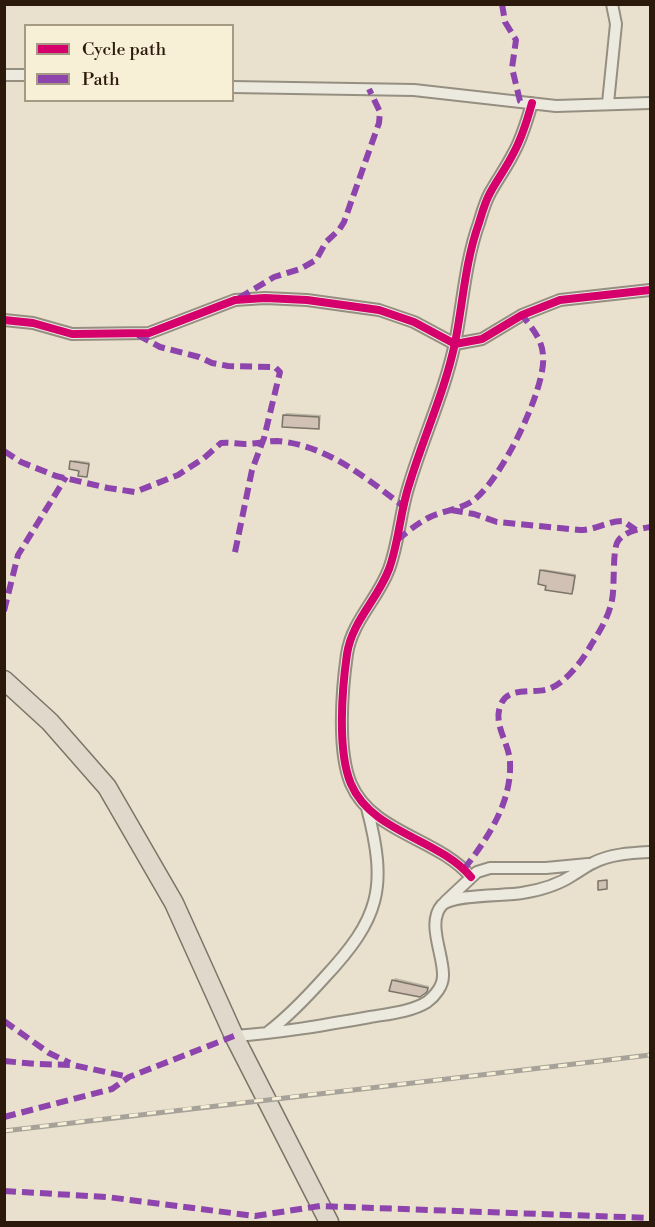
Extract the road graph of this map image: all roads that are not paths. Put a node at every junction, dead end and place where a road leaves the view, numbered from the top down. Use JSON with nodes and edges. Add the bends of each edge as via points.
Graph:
{"nodes":[{"id":1,"x":612,"y":4,"type":"edge"},
{"id":2,"x":4,"y":75,"type":"edge"},
{"id":3,"x":24,"y":75,"type":"edge"},
{"id":4,"x":234,"y":87,"type":"edge"},
{"id":5,"x":651,"y":103,"type":"edge"},
{"id":6,"x":532,"y":104,"type":"junction"},
{"id":7,"x":608,"y":104,"type":"junction"},
{"id":8,"x":651,"y":290,"type":"edge"},
{"id":9,"x":4,"y":320,"type":"edge"},
{"id":10,"x":454,"y":345,"type":"junction"},
{"id":11,"x":4,"y":680,"type":"edge"},
{"id":12,"x":367,"y":808,"type":"junction"},
{"id":13,"x":651,"y":852,"type":"edge"},
{"id":14,"x":591,"y":863,"type":"junction"},
{"id":15,"x":471,"y":877,"type":"junction"},
{"id":16,"x":444,"y":903,"type":"junction"},
{"id":17,"x":265,"y":1034,"type":"junction"},
{"id":18,"x":234,"y":1036,"type":"junction"},
{"id":19,"x":329,"y":1222,"type":"edge"}],
"edges":[{"from":1,"to":7,"type":"street","via":[[615,24]]},
{"from":2,"to":3,"type":"street"},
{"from":4,"to":6,"type":"street","via":[[414,90]]},
{"from":5,"to":7,"type":"street"},
{"from":6,"to":7,"type":"street"},
{"from":6,"to":10,"type":"street","via":[[514,154],[489,195],[478,224]]},
{"from":8,"to":10,"type":"street","via":[[560,300],[522,315],[482,339]]},
{"from":9,"to":10,"type":"street","via":[[33,322],[72,334],[135,334],[156,331],[235,300],[307,300],[379,310],[414,322]]},
{"from":10,"to":12,"type":"street","via":[[409,485],[390,568],[361,616],[347,652],[342,701],[345,754],[351,783]]},
{"from":11,"to":18,"type":"highway","via":[[50,722],[106,787],[174,903]]},
{"from":12,"to":15,"type":"street","via":[[429,845]]},
{"from":12,"to":17,"type":"street","via":[[379,861],[372,911],[348,952],[290,1016]]},
{"from":13,"to":14,"type":"street"},
{"from":14,"to":15,"type":"street","via":[[490,868]]},
{"from":14,"to":16,"type":"street","via":[[558,884],[538,890],[465,897]]},
{"from":15,"to":16,"type":"street"},
{"from":16,"to":17,"type":"street","via":[[436,928],[443,978],[439,990],[426,1002],[397,1012]]},
{"from":17,"to":18,"type":"street"},
{"from":18,"to":19,"type":"highway"}]}
